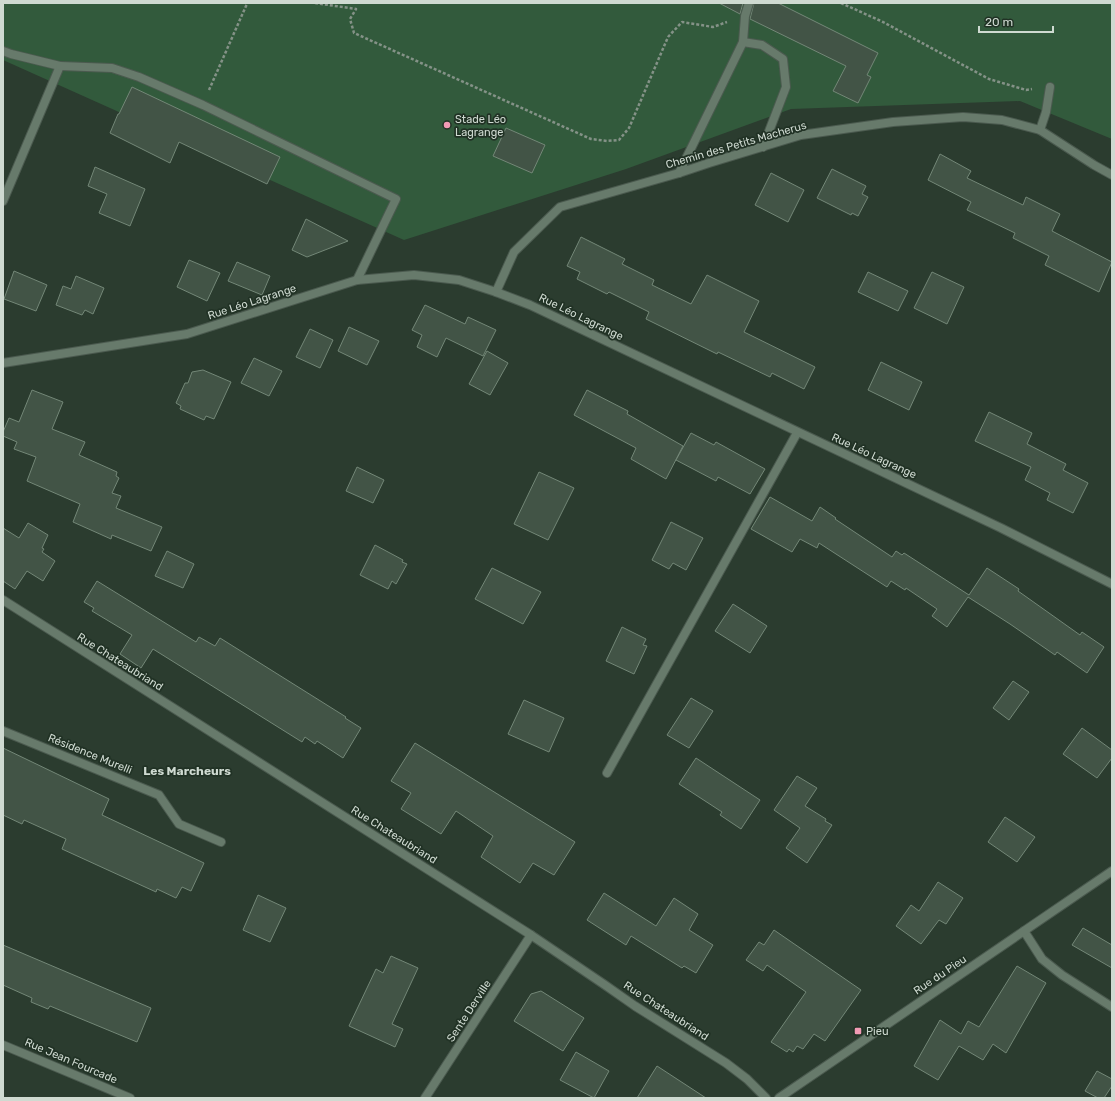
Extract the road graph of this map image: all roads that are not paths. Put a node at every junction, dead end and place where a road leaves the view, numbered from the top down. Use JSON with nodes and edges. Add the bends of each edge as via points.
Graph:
{"nodes":[{"id":1,"x":749,"y":3,"type":"edge"},
{"id":2,"x":743,"y":42,"type":"junction"},
{"id":3,"x":3,"y":51,"type":"edge"},
{"id":4,"x":60,"y":66,"type":"junction"},
{"id":5,"x":1050,"y":87,"type":"road end"},
{"id":6,"x":1040,"y":130,"type":"junction"},
{"id":7,"x":764,"y":147,"type":"junction"},
{"id":8,"x":679,"y":173,"type":"junction"},
{"id":9,"x":1112,"y":175,"type":"edge"},
{"id":10,"x":3,"y":201,"type":"edge"},
{"id":11,"x":357,"y":280,"type":"junction"},
{"id":12,"x":496,"y":292,"type":"junction"},
{"id":13,"x":3,"y":363,"type":"edge"},
{"id":14,"x":797,"y":433,"type":"junction"},
{"id":15,"x":1112,"y":584,"type":"edge"},
{"id":16,"x":3,"y":600,"type":"edge"},
{"id":17,"x":3,"y":731,"type":"edge"},
{"id":18,"x":607,"y":772,"type":"dead end"},
{"id":19,"x":221,"y":842,"type":"dead end"},
{"id":20,"x":1112,"y":871,"type":"edge"},
{"id":21,"x":1024,"y":931,"type":"junction"},
{"id":22,"x":531,"y":935,"type":"junction"},
{"id":23,"x":1112,"y":1007,"type":"edge"},
{"id":24,"x":3,"y":1045,"type":"edge"},
{"id":25,"x":130,"y":1098,"type":"edge"},
{"id":26,"x":425,"y":1098,"type":"edge"},
{"id":27,"x":766,"y":1098,"type":"edge"},
{"id":28,"x":779,"y":1098,"type":"edge"}],
"edges":[{"from":1,"to":2,"type":"street"},
{"from":2,"to":7,"type":"street","via":[[762,45],[783,59],[786,87]]},
{"from":2,"to":8,"type":"street"},
{"from":3,"to":4,"type":"street"},
{"from":4,"to":10,"type":"street"},
{"from":4,"to":11,"type":"street","via":[[112,68],[139,77],[203,105],[396,199]]},
{"from":5,"to":6,"type":"street"},
{"from":6,"to":7,"type":"street","name":"Chemin des Petits Macherus","via":[[1002,120],[963,117],[894,122],[801,136]]},
{"from":6,"to":9,"type":"street","name":"Chemin des Petits Macherus"},
{"from":7,"to":8,"type":"street","name":"Chemin des Petits Macherus"},
{"from":8,"to":12,"type":"street","name":"Chemin des Petits Macherus","via":[[560,207],[514,252]]},
{"from":11,"to":12,"type":"street","name":"Rue Léo Lagrange","via":[[414,275],[459,280]]},
{"from":11,"to":13,"type":"street","name":"Rue Léo Lagrange","via":[[187,334]]},
{"from":12,"to":14,"type":"street","name":"Rue Léo Lagrange","via":[[530,305]]},
{"from":14,"to":15,"type":"street","name":"Rue Léo Lagrange","via":[[1001,528]]},
{"from":14,"to":18,"type":"street"},
{"from":16,"to":22,"type":"street","name":"Rue Chateaubriand"},
{"from":17,"to":19,"type":"street","name":"Résidence Murelli","via":[[160,795],[179,824]]},
{"from":20,"to":21,"type":"street","name":"Rue du Pieu"},
{"from":21,"to":23,"type":"street","via":[[1042,959]]},
{"from":21,"to":28,"type":"street","name":"Rue du Pieu"},
{"from":22,"to":26,"type":"street","name":"Sente Derville"},
{"from":22,"to":27,"type":"street","name":"Rue Chateaubriand","via":[[635,1006],[726,1063]]},
{"from":24,"to":25,"type":"street","name":"Rue Jean Fourcade"}]}
